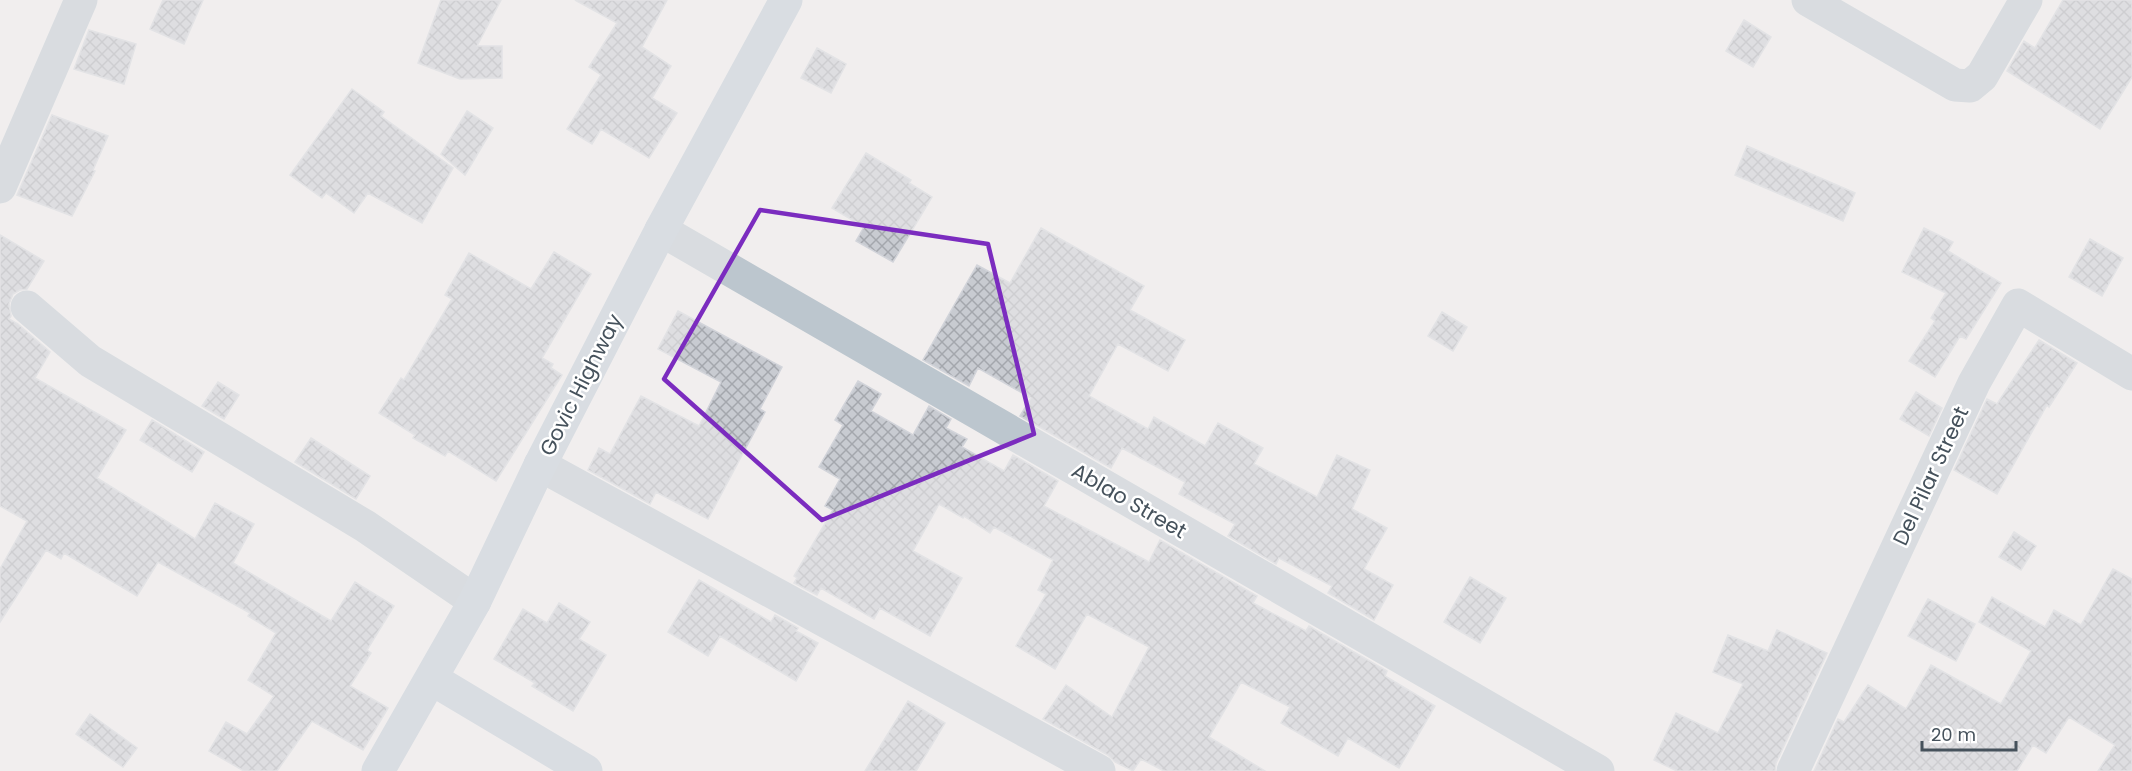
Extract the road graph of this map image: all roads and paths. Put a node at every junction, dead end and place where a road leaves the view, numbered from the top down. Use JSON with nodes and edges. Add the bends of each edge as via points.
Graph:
{"nodes":[{"id":1,"x":81,"y":0,"type":"edge"},
{"id":2,"x":1808,"y":0,"type":"edge"},
{"id":3,"x":2026,"y":0,"type":"edge"},
{"id":4,"x":781,"y":2,"type":"edge"},
{"id":5,"x":0,"y":187,"type":"edge"},
{"id":6,"x":661,"y":230,"type":"junction"},
{"id":7,"x":27,"y":307,"type":"dead end"},
{"id":8,"x":2132,"y":374,"type":"edge"},
{"id":9,"x":540,"y":465,"type":"junction"},
{"id":10,"x":475,"y":601,"type":"junction"},
{"id":11,"x":432,"y":679,"type":"junction"},
{"id":12,"x":378,"y":771,"type":"edge"},
{"id":13,"x":586,"y":771,"type":"edge"},
{"id":14,"x":1099,"y":771,"type":"edge"},
{"id":15,"x":1598,"y":771,"type":"edge"},
{"id":16,"x":1793,"y":771,"type":"edge"}],
"edges":[{"from":1,"to":5,"type":"street"},
{"from":2,"to":3,"type":"street","via":[[1955,85],[1970,86],[1982,76]]},
{"from":4,"to":6,"type":"main road","name":"Govic Highway"},
{"from":6,"to":9,"type":"main road","name":"Govic Highway"},
{"from":6,"to":15,"type":"street","name":"Ablao Street"},
{"from":7,"to":10,"type":"street","via":[[90,361],[365,526]]},
{"from":8,"to":16,"type":"street","name":"Del Pilar Street","via":[[2018,305],[1974,383]]},
{"from":9,"to":10,"type":"main road","name":"Govic Highway"},
{"from":9,"to":14,"type":"street"},
{"from":10,"to":11,"type":"main road","name":"Govic Highway"},
{"from":11,"to":12,"type":"main road","name":"Govic Highway"},
{"from":11,"to":13,"type":"main road"}]}
